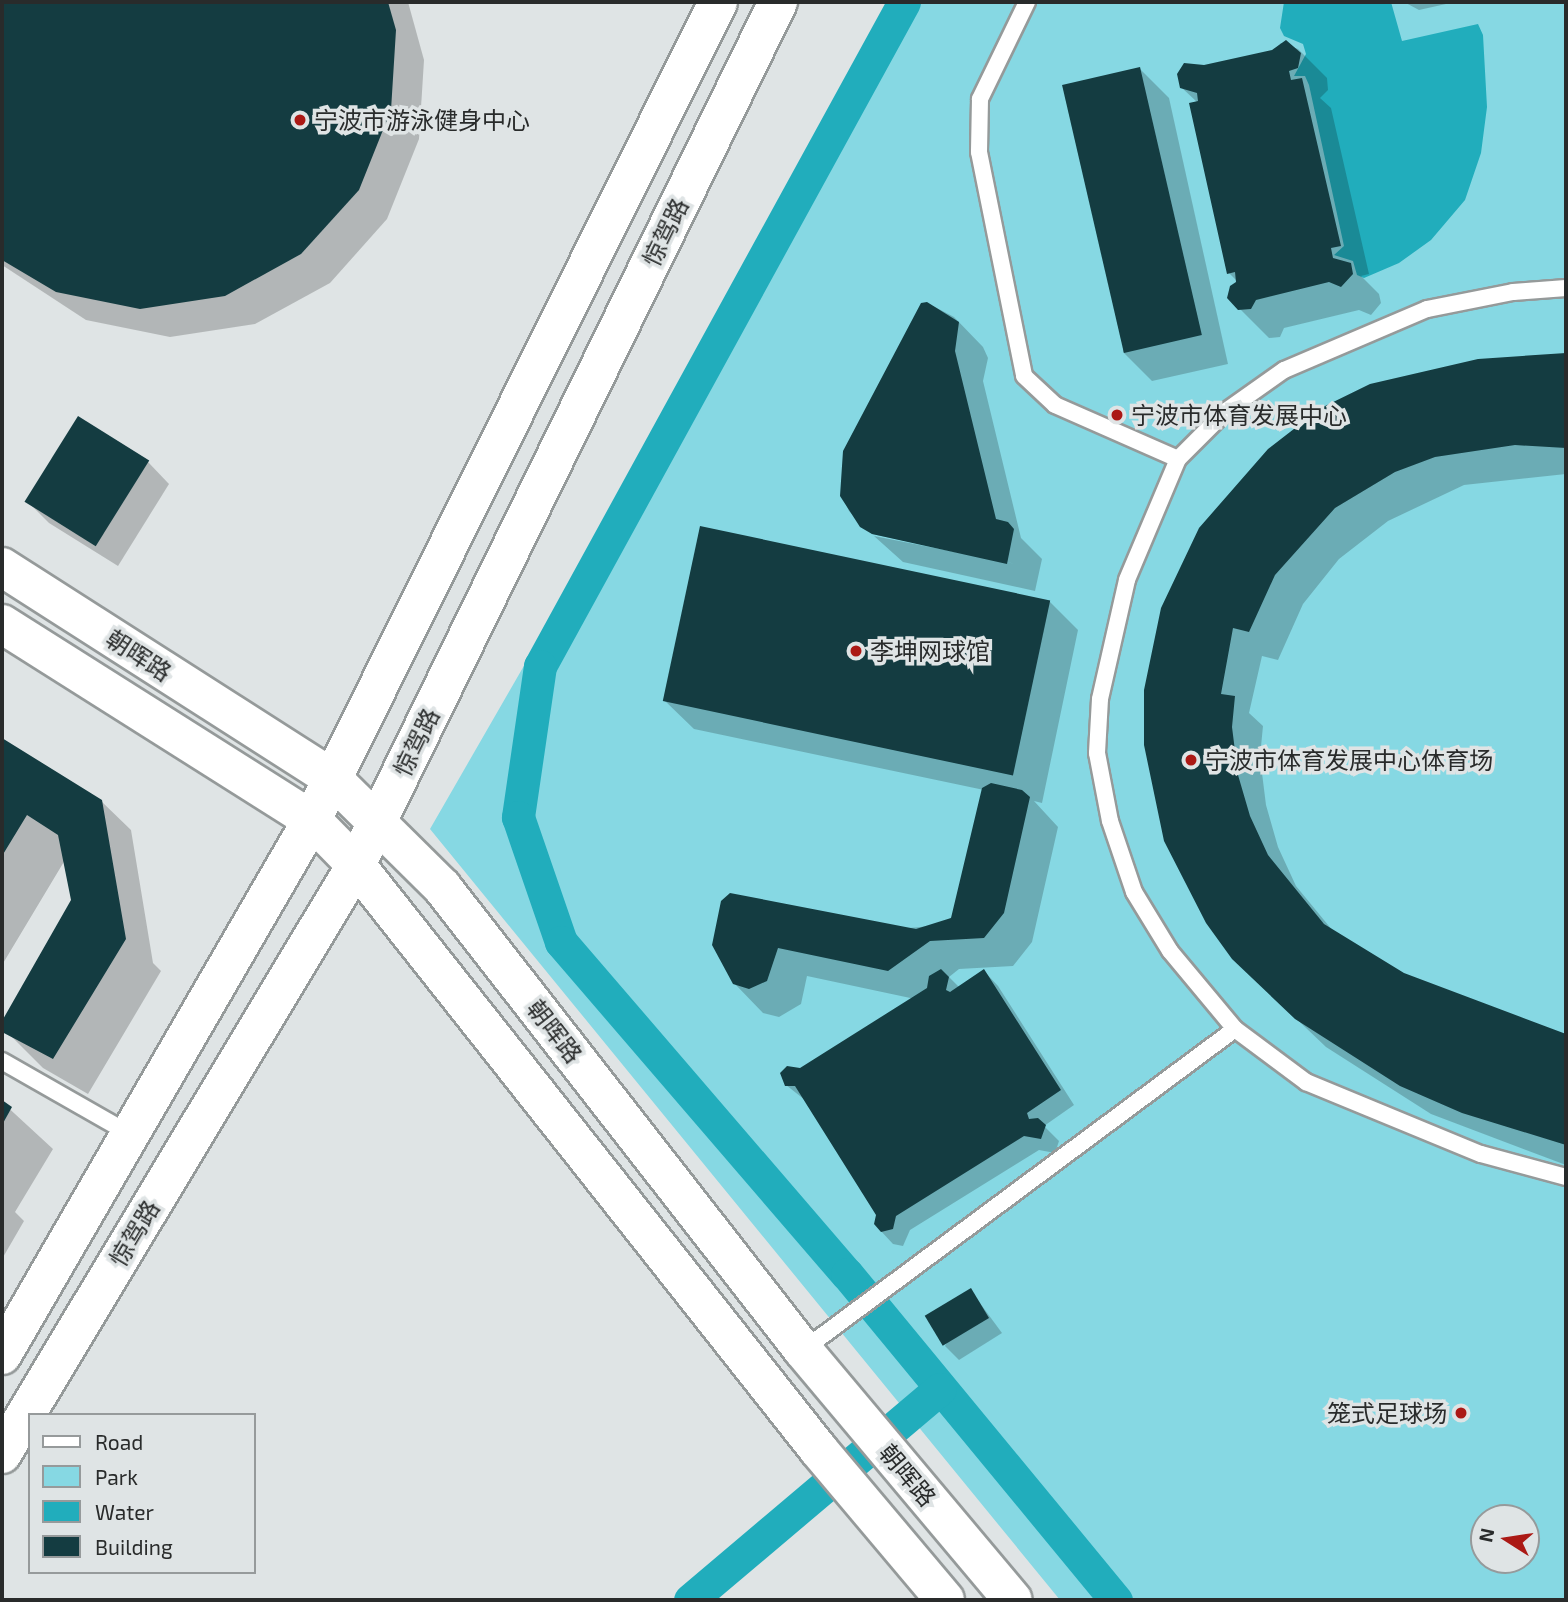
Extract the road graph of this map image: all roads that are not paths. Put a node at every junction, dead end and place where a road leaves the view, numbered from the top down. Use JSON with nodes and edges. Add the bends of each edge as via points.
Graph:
{"nodes":[{"id":1,"x":718,"y":2,"type":"edge"},
{"id":2,"x":778,"y":2,"type":"edge"},
{"id":3,"x":1027,"y":2,"type":"edge"},
{"id":4,"x":1566,"y":288,"type":"edge"},
{"id":5,"x":1178,"y":459,"type":"junction"},
{"id":6,"x":2,"y":567,"type":"edge"},
{"id":7,"x":2,"y":624,"type":"edge"},
{"id":8,"x":332,"y":778,"type":"junction"},
{"id":9,"x":312,"y":820,"type":"junction"},
{"id":10,"x":375,"y":824,"type":"junction"},
{"id":11,"x":356,"y":865,"type":"junction"},
{"id":12,"x":1235,"y":1029,"type":"junction"},
{"id":13,"x":2,"y":1061,"type":"edge"},
{"id":14,"x":130,"y":1134,"type":"junction"},
{"id":15,"x":1566,"y":1177,"type":"edge"},
{"id":16,"x":803,"y":1350,"type":"junction"},
{"id":17,"x":2,"y":1355,"type":"edge"},
{"id":18,"x":2,"y":1454,"type":"edge"},
{"id":19,"x":945,"y":1600,"type":"edge"},
{"id":20,"x":1013,"y":1600,"type":"edge"}],
"edges":[{"from":1,"to":8,"type":"main road"},
{"from":2,"to":10,"type":"main road","name":"惊驾路"},
{"from":3,"to":5,"type":"lane","via":[[981,99],[979,152],[1024,376],[1055,405]]},
{"from":4,"to":5,"type":"lane","via":[[1513,292],[1427,309],[1353,338],[1284,370],[1226,411]]},
{"from":5,"to":12,"type":"lane","via":[[1126,580],[1110,636],[1097,752],[1110,821],[1134,892],[1170,951]]},
{"from":6,"to":8,"type":"main road","name":"朝晖路"},
{"from":7,"to":9,"type":"main road","name":"朝晖路"},
{"from":8,"to":9,"type":"main road"},
{"from":8,"to":10,"type":"main road","name":"朝晖路"},
{"from":9,"to":11,"type":"main road","name":"朝晖路"},
{"from":9,"to":14,"type":"main road"},
{"from":10,"to":11,"type":"main road","name":"惊驾路"},
{"from":10,"to":16,"type":"main road","name":"朝晖路","via":[[442,887]]},
{"from":11,"to":18,"type":"main road","name":"惊驾路"},
{"from":11,"to":19,"type":"main road","name":"朝晖路","via":[[866,1508]]},
{"from":12,"to":15,"type":"lane","via":[[1306,1082],[1480,1154]]},
{"from":12,"to":16,"type":"lane"},
{"from":13,"to":14,"type":"lane"},
{"from":14,"to":17,"type":"main road"},
{"from":16,"to":20,"type":"main road","name":"朝晖路"}]}
